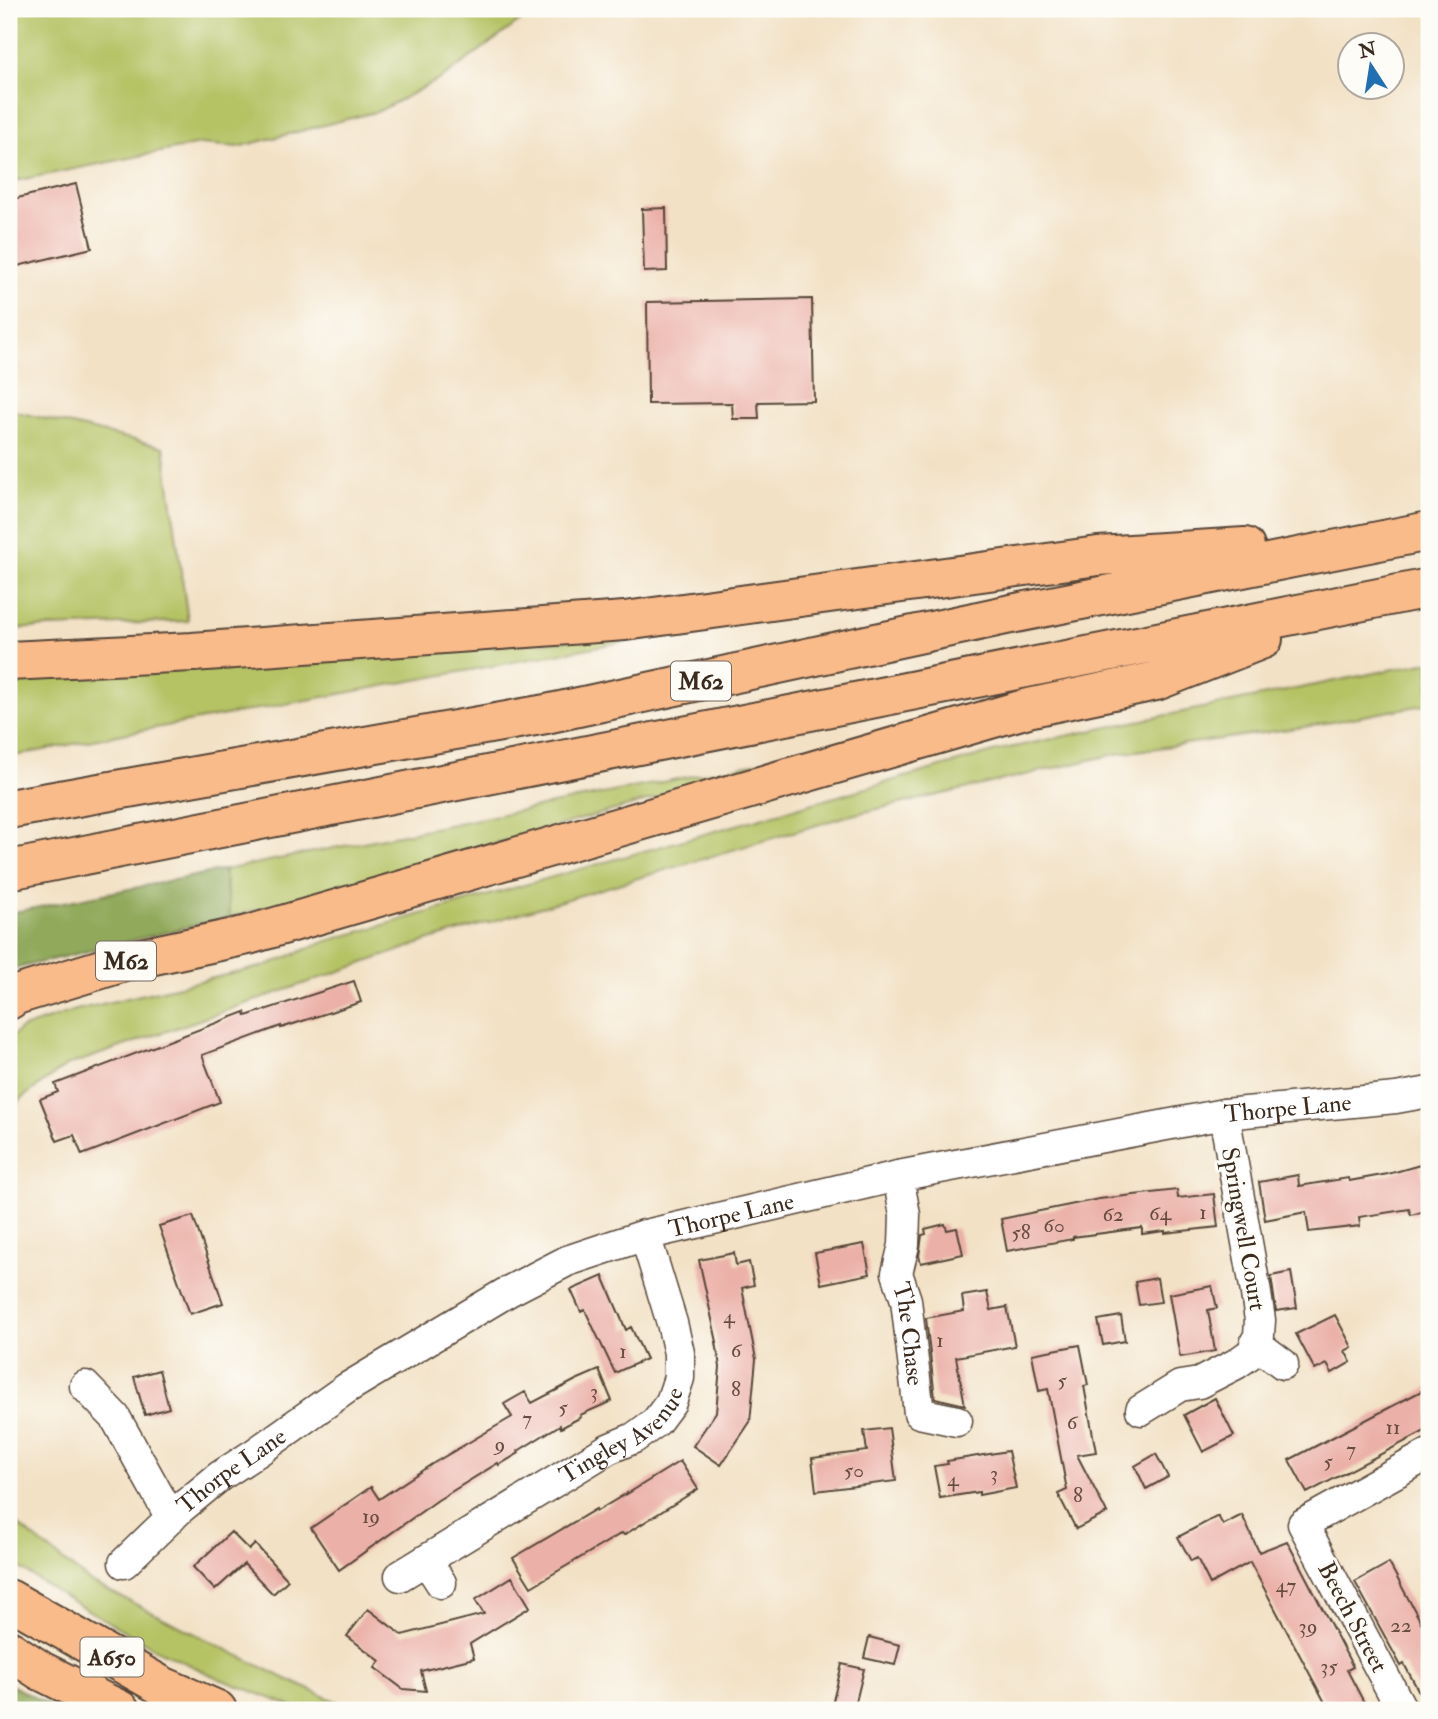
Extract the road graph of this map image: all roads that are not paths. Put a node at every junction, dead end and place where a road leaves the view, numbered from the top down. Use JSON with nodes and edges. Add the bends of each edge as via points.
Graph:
{"nodes":[{"id":1,"x":1429,"y":531,"type":"edge"},
{"id":2,"x":1390,"y":538,"type":"junction"},
{"id":3,"x":1429,"y":588,"type":"edge"},
{"id":4,"x":1359,"y":602,"type":"junction"},
{"id":5,"x":9,"y":661,"type":"edge"},
{"id":6,"x":9,"y":809,"type":"edge"},
{"id":7,"x":9,"y":870,"type":"edge"},
{"id":8,"x":9,"y":1000,"type":"edge"},
{"id":9,"x":1429,"y":1092,"type":"edge"},
{"id":10,"x":1224,"y":1114,"type":"junction"},
{"id":11,"x":898,"y":1176,"type":"junction"},
{"id":12,"x":645,"y":1235,"type":"junction"},
{"id":13,"x":1255,"y":1343,"type":"junction"},
{"id":14,"x":1283,"y":1364,"type":"dead end"},
{"id":15,"x":85,"y":1386,"type":"dead end"},
{"id":16,"x":1142,"y":1410,"type":"dead end"},
{"id":17,"x":957,"y":1421,"type":"dead end"},
{"id":18,"x":1429,"y":1454,"type":"edge"},
{"id":19,"x":171,"y":1518,"type":"junction"},
{"id":20,"x":124,"y":1563,"type":"dead end"},
{"id":21,"x":400,"y":1576,"type":"dead end"},
{"id":22,"x":9,"y":1600,"type":"edge"},
{"id":23,"x":9,"y":1650,"type":"edge"},
{"id":24,"x":120,"y":1710,"type":"edge"},
{"id":25,"x":217,"y":1710,"type":"edge"},
{"id":26,"x":1402,"y":1710,"type":"edge"}],
"edges":[{"from":1,"to":2,"type":"main road","number":"M62"},
{"from":2,"to":5,"type":"main road","number":"M62","via":[[1098,556],[625,621]]},
{"from":2,"to":6,"type":"main road","number":"M62","via":[[546,714]]},
{"from":3,"to":4,"type":"main road","number":"M62"},
{"from":4,"to":7,"type":"main road","number":"M62"},
{"from":4,"to":8,"type":"main road","number":"M62","via":[[1156,681],[1028,708],[248,935],[131,960]]},
{"from":9,"to":10,"type":"street","name":"Thorpe Lane"},
{"from":10,"to":11,"type":"street","name":"Thorpe Lane"},
{"from":10,"to":13,"type":"street","name":"Springwell Court","via":[[1260,1320]]},
{"from":11,"to":12,"type":"street","name":"Thorpe Lane"},
{"from":11,"to":17,"type":"street","name":"The Chase","via":[[905,1215],[897,1273],[906,1300],[919,1413]]},
{"from":12,"to":19,"type":"street","name":"Thorpe Lane","via":[[567,1261],[509,1291],[347,1388],[220,1476]]},
{"from":12,"to":21,"type":"street","name":"Tingley Avenue","via":[[679,1353],[679,1378],[671,1402],[656,1422],[634,1438],[608,1448],[433,1572]]},
{"from":13,"to":14,"type":"street","name":"Springwell Court"},
{"from":13,"to":16,"type":"street","name":"Springwell Court","via":[[1254,1352],[1236,1364],[1181,1387]]},
{"from":15,"to":19,"type":"street","via":[[115,1417]]},
{"from":18,"to":26,"type":"street","name":"Beech Street","via":[[1303,1524]]},
{"from":19,"to":20,"type":"street","name":"Thorpe Lane"},
{"from":22,"to":25,"type":"main road","number":"A650","via":[[162,1686]]},
{"from":23,"to":24,"type":"main road","number":"A650"}]}
